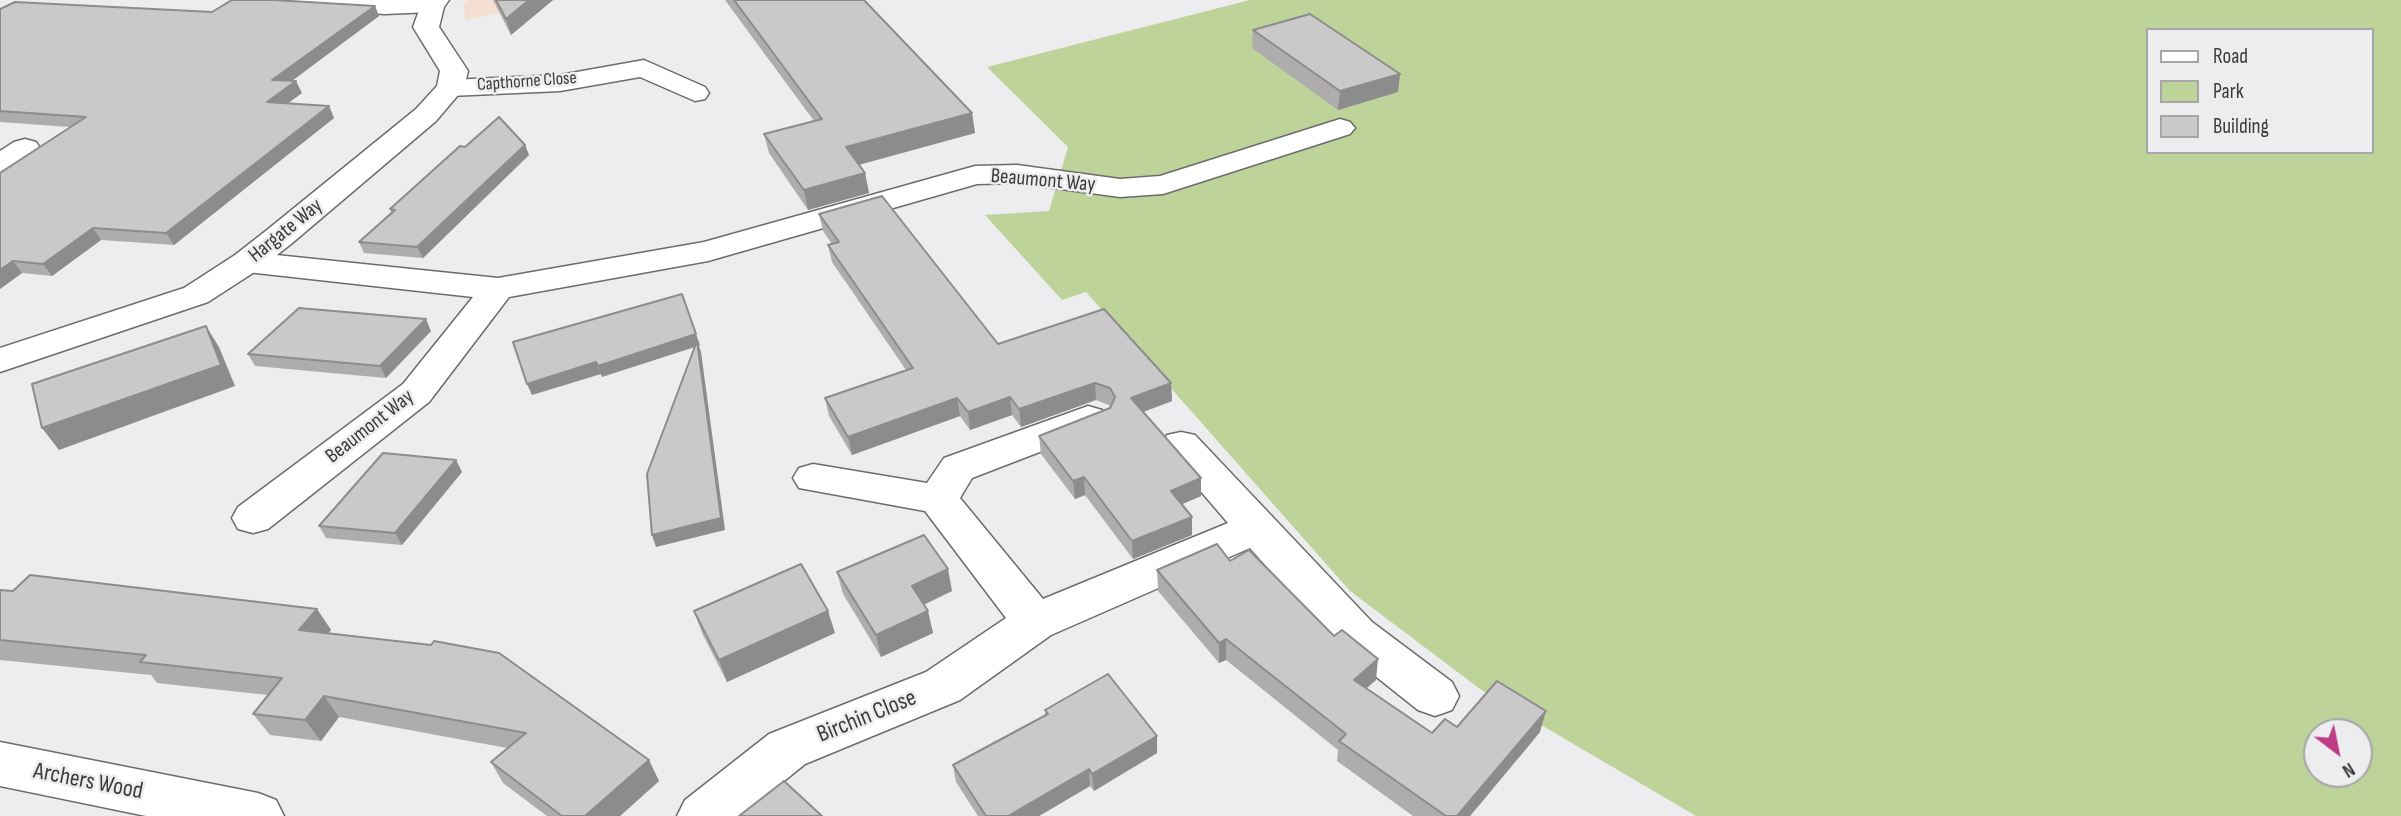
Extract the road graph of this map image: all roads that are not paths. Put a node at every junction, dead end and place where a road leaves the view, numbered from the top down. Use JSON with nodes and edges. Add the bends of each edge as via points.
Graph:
{"nodes":[{"id":1,"x":262,"y":0,"type":"edge"},
{"id":2,"x":434,"y":3,"type":"edge"},
{"id":3,"x":450,"y":88,"type":"junction"},
{"id":4,"x":695,"y":93,"type":"dead end"},
{"id":5,"x":1340,"y":128,"type":"dead end"},
{"id":6,"x":247,"y":262,"type":"junction"},
{"id":7,"x":498,"y":288,"type":"junction"},
{"id":8,"x":0,"y":360,"type":"edge"},
{"id":9,"x":1095,"y":416,"type":"edge"},
{"id":10,"x":1181,"y":445,"type":"dead end"},
{"id":11,"x":813,"y":478,"type":"dead end"},
{"id":12,"x":938,"y":499,"type":"junction"},
{"id":13,"x":253,"y":518,"type":"dead end"},
{"id":14,"x":1256,"y":528,"type":"junction"},
{"id":15,"x":1035,"y":622,"type":"junction"},
{"id":16,"x":1435,"y":696,"type":"dead end"},
{"id":17,"x":0,"y":764,"type":"edge"},
{"id":18,"x":258,"y":816,"type":"edge"},
{"id":19,"x":703,"y":816,"type":"edge"}],
"edges":[{"from":1,"to":2,"type":"street","via":[[385,7]]},
{"from":2,"to":3,"type":"street","via":[[426,27],[454,71]]},
{"from":3,"to":4,"type":"street","name":"Capthorne Close","via":[[560,83],[652,59]]},
{"from":3,"to":6,"type":"street","name":"Hargate Way","via":[[426,115]]},
{"from":5,"to":7,"type":"street","name":"Beaumont Way","via":[[1163,185],[1120,188],[1017,174],[975,175],[708,250]]},
{"from":6,"to":7,"type":"street","name":"Beaumont Way"},
{"from":6,"to":8,"type":"street","name":"Hargate Way","via":[[196,295]]},
{"from":7,"to":13,"type":"street","name":"Beaumont Way","via":[[416,393]]},
{"from":9,"to":12,"type":"street","via":[[958,468]]},
{"from":10,"to":14,"type":"street"},
{"from":11,"to":12,"type":"street"},
{"from":12,"to":15,"type":"street"},
{"from":14,"to":15,"type":"street","name":"Birchin Close"},
{"from":14,"to":16,"type":"street","via":[[1356,635]]},
{"from":15,"to":19,"type":"street","name":"Birchin Close","via":[[943,686],[787,749]]},
{"from":17,"to":18,"type":"street","name":"Archers Wood"}]}
